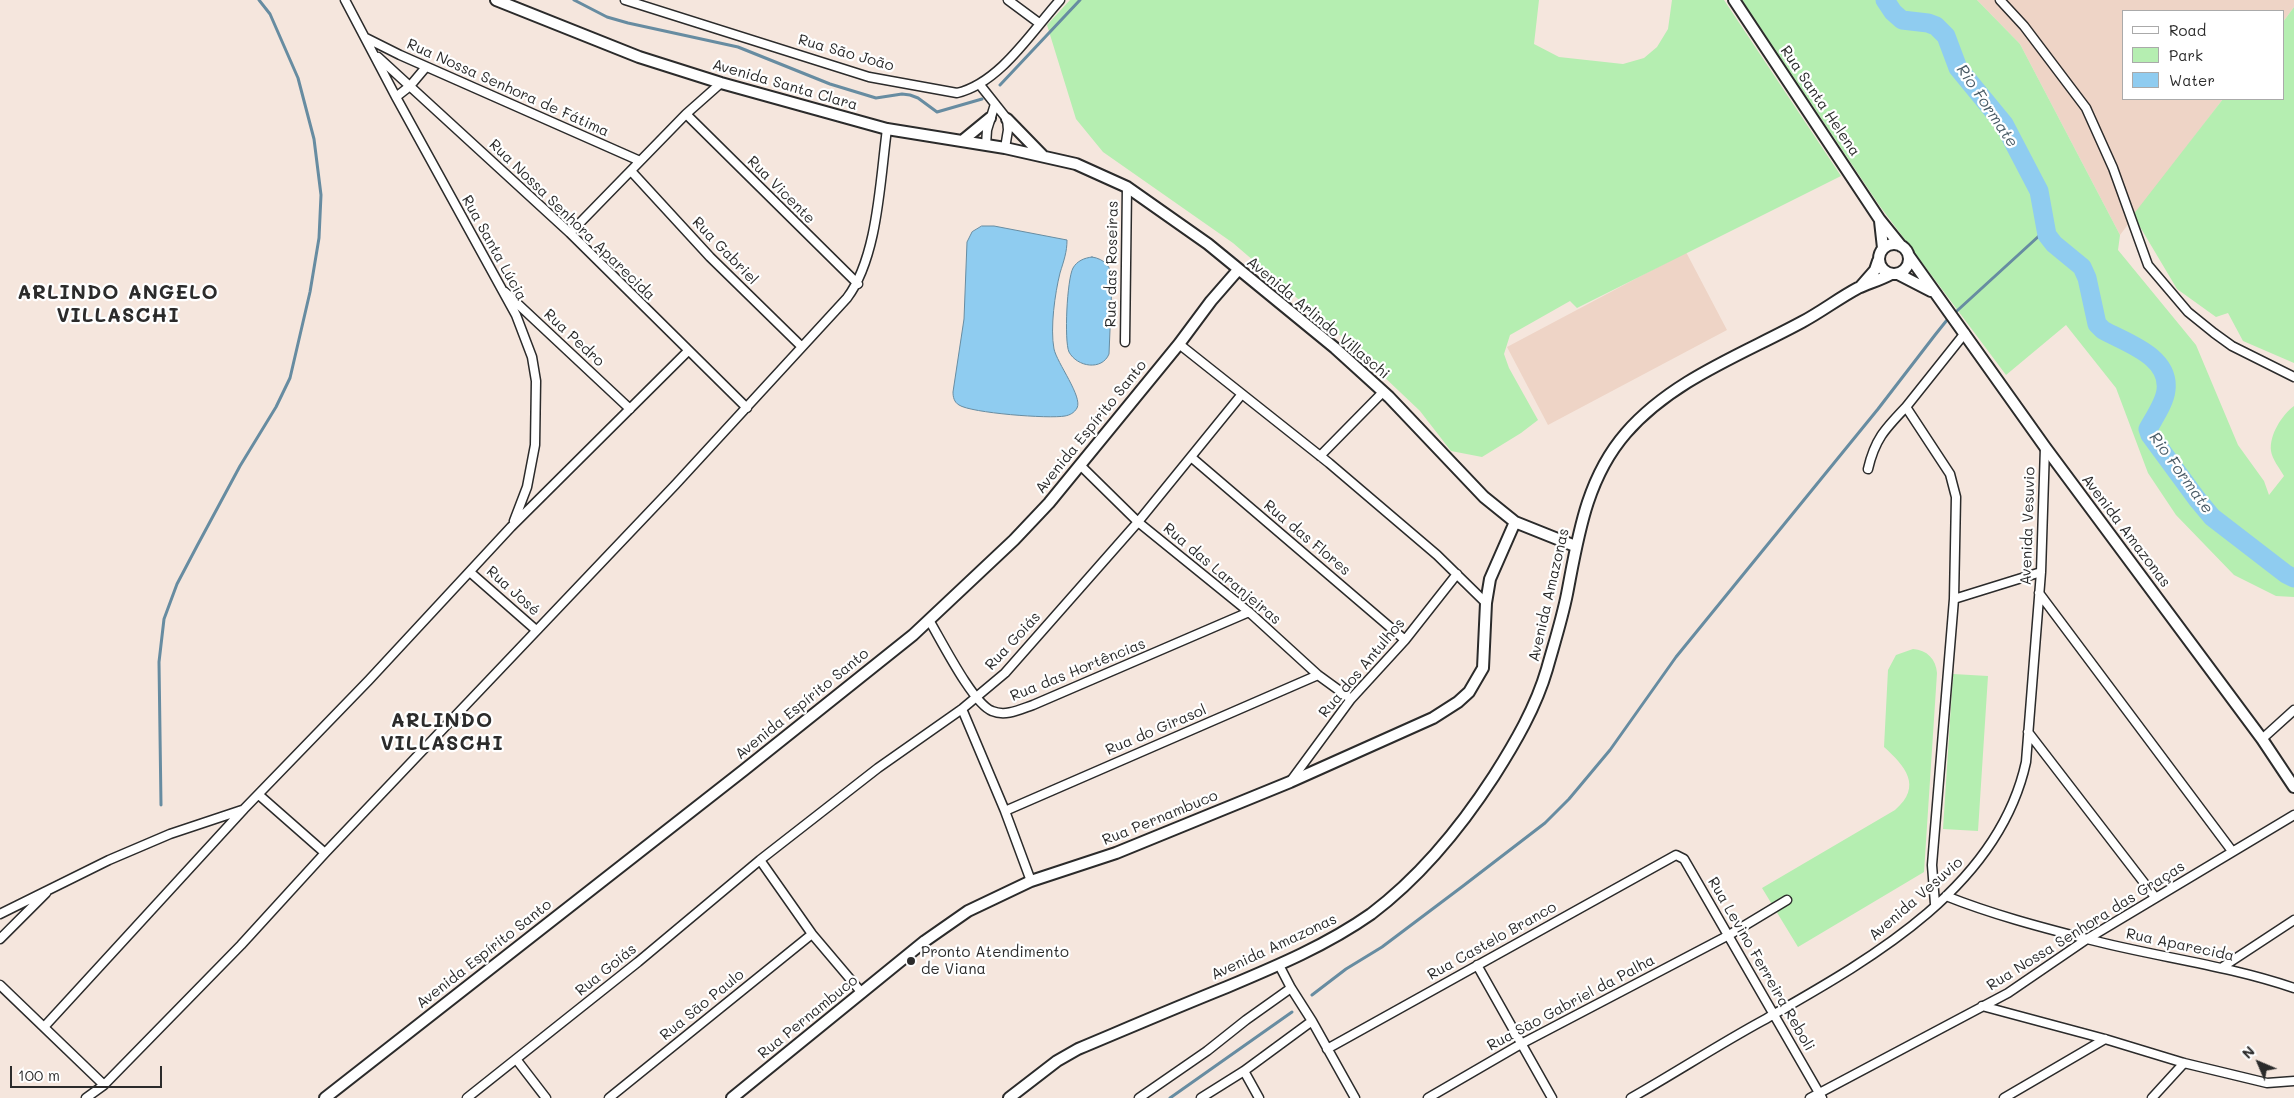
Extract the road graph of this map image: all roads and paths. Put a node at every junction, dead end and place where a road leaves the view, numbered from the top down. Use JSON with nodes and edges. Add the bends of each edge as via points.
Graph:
{"nodes":[{"id":1,"x":345,"y":0,"type":"edge"},
{"id":2,"x":625,"y":0,"type":"edge"},
{"id":3,"x":1008,"y":0,"type":"edge"},
{"id":4,"x":1060,"y":0,"type":"edge"},
{"id":5,"x":1734,"y":0,"type":"edge"},
{"id":6,"x":2000,"y":0,"type":"edge"},
{"id":7,"x":503,"y":1,"type":"edge"},
{"id":8,"x":1039,"y":23,"type":"junction"},
{"id":9,"x":366,"y":38,"type":"junction"},
{"id":10,"x":375,"y":54,"type":"junction"},
{"id":11,"x":426,"y":67,"type":"junction"},
{"id":12,"x":721,"y":83,"type":"junction"},
{"id":13,"x":980,"y":85,"type":"junction"},
{"id":14,"x":410,"y":86,"type":"junction"},
{"id":15,"x":396,"y":97,"type":"junction"},
{"id":16,"x":995,"y":104,"type":"junction"},
{"id":17,"x":686,"y":114,"type":"junction"},
{"id":18,"x":990,"y":118,"type":"junction"},
{"id":19,"x":1006,"y":119,"type":"junction"},
{"id":20,"x":887,"y":129,"type":"junction"},
{"id":21,"x":962,"y":141,"type":"junction"},
{"id":22,"x":986,"y":145,"type":"junction"},
{"id":23,"x":1005,"y":148,"type":"junction"},
{"id":24,"x":1044,"y":157,"type":"junction"},
{"id":25,"x":640,"y":161,"type":"junction"},
{"id":26,"x":1076,"y":164,"type":"joint"},
{"id":27,"x":631,"y":171,"type":"junction"},
{"id":28,"x":1127,"y":187,"type":"junction"},
{"id":29,"x":1880,"y":220,"type":"junction"},
{"id":30,"x":570,"y":233,"type":"junction"},
{"id":31,"x":1901,"y":246,"type":"junction"},
{"id":32,"x":1883,"y":248,"type":"junction"},
{"id":33,"x":1908,"y":256,"type":"junction"},
{"id":34,"x":1878,"y":261,"type":"junction"},
{"id":35,"x":1238,"y":270,"type":"junction"},
{"id":36,"x":1894,"y":274,"type":"junction"},
{"id":37,"x":858,"y":284,"type":"junction"},
{"id":38,"x":500,"y":287,"type":"junction"},
{"id":39,"x":1860,"y":287,"type":"junction"},
{"id":40,"x":1934,"y":293,"type":"junction"},
{"id":41,"x":1965,"y":333,"type":"junction"},
{"id":42,"x":1125,"y":342,"type":"dead end"},
{"id":43,"x":1179,"y":344,"type":"junction"},
{"id":44,"x":802,"y":347,"type":"junction"},
{"id":45,"x":688,"y":351,"type":"junction"},
{"id":46,"x":2294,"y":377,"type":"edge"},
{"id":47,"x":1382,"y":392,"type":"junction"},
{"id":48,"x":1242,"y":394,"type":"junction"},
{"id":49,"x":1906,"y":407,"type":"junction"},
{"id":50,"x":746,"y":408,"type":"junction"},
{"id":51,"x":630,"y":409,"type":"junction"},
{"id":52,"x":2045,"y":447,"type":"junction"},
{"id":53,"x":1320,"y":456,"type":"junction"},
{"id":54,"x":1190,"y":457,"type":"junction"},
{"id":55,"x":1080,"y":465,"type":"junction"},
{"id":56,"x":1868,"y":469,"type":"dead end"},
{"id":57,"x":1138,"y":522,"type":"junction"},
{"id":58,"x":1516,"y":522,"type":"junction"},
{"id":59,"x":512,"y":527,"type":"junction"},
{"id":60,"x":1575,"y":546,"type":"junction"},
{"id":61,"x":2041,"y":572,"type":"junction"},
{"id":62,"x":471,"y":573,"type":"junction"},
{"id":63,"x":1457,"y":574,"type":"junction"},
{"id":64,"x":2039,"y":593,"type":"junction"},
{"id":65,"x":1954,"y":599,"type":"junction"},
{"id":66,"x":1486,"y":603,"type":"junction"},
{"id":67,"x":1248,"y":612,"type":"junction"},
{"id":68,"x":929,"y":620,"type":"junction"},
{"id":69,"x":536,"y":630,"type":"junction"},
{"id":70,"x":1405,"y":640,"type":"junction"},
{"id":71,"x":1318,"y":675,"type":"junction"},
{"id":72,"x":975,"y":697,"type":"junction"},
{"id":73,"x":1351,"y":699,"type":"junction"},
{"id":74,"x":962,"y":710,"type":"junction"},
{"id":75,"x":2294,"y":710,"type":"edge"},
{"id":76,"x":2028,"y":732,"type":"junction"},
{"id":77,"x":2262,"y":740,"type":"junction"},
{"id":78,"x":1290,"y":782,"type":"junction"},
{"id":79,"x":2294,"y":787,"type":"edge"},
{"id":80,"x":259,"y":795,"type":"junction"},
{"id":81,"x":244,"y":810,"type":"junction"},
{"id":82,"x":1006,"y":810,"type":"junction"},
{"id":83,"x":2294,"y":815,"type":"edge"},
{"id":84,"x":2232,"y":851,"type":"junction"},
{"id":85,"x":325,"y":853,"type":"junction"},
{"id":86,"x":1670,"y":857,"type":"joint"},
{"id":87,"x":760,"y":860,"type":"junction"},
{"id":88,"x":1031,"y":880,"type":"junction"},
{"id":89,"x":52,"y":886,"type":"junction"},
{"id":90,"x":1946,"y":896,"type":"junction"},
{"id":91,"x":2155,"y":897,"type":"junction"},
{"id":92,"x":1787,"y":900,"type":"dead end"},
{"id":93,"x":1935,"y":904,"type":"junction"},
{"id":94,"x":0,"y":914,"type":"edge"},
{"id":95,"x":2291,"y":922,"type":"edge"},
{"id":96,"x":2294,"y":932,"type":"edge"},
{"id":97,"x":812,"y":934,"type":"junction"},
{"id":98,"x":1729,"y":935,"type":"junction"},
{"id":99,"x":0,"y":939,"type":"edge"},
{"id":100,"x":2088,"y":939,"type":"junction"},
{"id":101,"x":1279,"y":965,"type":"junction"},
{"id":102,"x":1477,"y":965,"type":"junction"},
{"id":103,"x":2220,"y":968,"type":"junction"},
{"id":104,"x":0,"y":985,"type":"edge"},
{"id":105,"x":1291,"y":988,"type":"junction"},
{"id":106,"x":2294,"y":988,"type":"edge"},
{"id":107,"x":862,"y":993,"type":"junction"},
{"id":108,"x":1982,"y":1006,"type":"junction"},
{"id":109,"x":1774,"y":1014,"type":"junction"},
{"id":110,"x":1312,"y":1021,"type":"junction"},
{"id":111,"x":44,"y":1027,"type":"junction"},
{"id":112,"x":2105,"y":1039,"type":"junction"},
{"id":113,"x":1521,"y":1044,"type":"junction"},
{"id":114,"x":1327,"y":1049,"type":"junction"},
{"id":115,"x":516,"y":1058,"type":"junction"},
{"id":116,"x":2184,"y":1064,"type":"junction"},
{"id":117,"x":1244,"y":1071,"type":"junction"},
{"id":118,"x":2294,"y":1081,"type":"edge"},
{"id":119,"x":104,"y":1085,"type":"junction"},
{"id":120,"x":1821,"y":1095,"type":"edge"},
{"id":121,"x":2155,"y":1097,"type":"edge"},
{"id":122,"x":86,"y":1098,"type":"edge"},
{"id":123,"x":325,"y":1098,"type":"edge"},
{"id":124,"x":467,"y":1098,"type":"edge"},
{"id":125,"x":546,"y":1098,"type":"edge"},
{"id":126,"x":609,"y":1098,"type":"edge"},
{"id":127,"x":732,"y":1098,"type":"edge"},
{"id":128,"x":1009,"y":1098,"type":"edge"},
{"id":129,"x":1139,"y":1098,"type":"edge"},
{"id":130,"x":1201,"y":1098,"type":"edge"},
{"id":131,"x":1259,"y":1098,"type":"edge"},
{"id":132,"x":1355,"y":1098,"type":"edge"},
{"id":133,"x":1428,"y":1098,"type":"edge"},
{"id":134,"x":1552,"y":1098,"type":"edge"},
{"id":135,"x":1631,"y":1098,"type":"edge"},
{"id":136,"x":1810,"y":1098,"type":"edge"},
{"id":137,"x":2004,"y":1098,"type":"edge"}],
"edges":[{"from":1,"to":9,"type":"street","name":"Rua Santa Lúcia"},
{"from":2,"to":13,"type":"street","name":"Rua São João","via":[[869,76],[957,93]]},
{"from":3,"to":8,"type":"street"},
{"from":4,"to":8,"type":"street","name":"Rua São João"},
{"from":5,"to":29,"type":"street","name":"Rua Santa Helena"},
{"from":6,"to":46,"type":"street","via":[[2024,26],[2086,108],[2113,168],[2148,265],[2188,312],[2214,333],[2232,346]]},
{"from":7,"to":12,"type":"street","name":"Avenida Santa Clara","via":[[639,57]]},
{"from":8,"to":13,"type":"street","name":"Rua São João","via":[[1006,63]]},
{"from":9,"to":10,"type":"street","name":"Rua Santa Lúcia"},
{"from":9,"to":11,"type":"street","name":"Rua Nossa Senhora de Fátima"},
{"from":10,"to":14,"type":"street","name":"Rua Nossa Senhora Aparecida"},
{"from":10,"to":15,"type":"street","name":"Rua Santa Lúcia"},
{"from":11,"to":14,"type":"street"},
{"from":11,"to":25,"type":"street","name":"Rua Nossa Senhora de Fátima"},
{"from":12,"to":17,"type":"street"},
{"from":12,"to":20,"type":"street","name":"Avenida Santa Clara"},
{"from":13,"to":16,"type":"street"},
{"from":14,"to":15,"type":"street"},
{"from":14,"to":30,"type":"street","name":"Rua Nossa Senhora Aparecida"},
{"from":15,"to":38,"type":"street","name":"Rua Santa Lúcia"},
{"from":16,"to":18,"type":"street"},
{"from":16,"to":19,"type":"street"},
{"from":17,"to":25,"type":"street"},
{"from":17,"to":37,"type":"street","name":"Rua Vicente"},
{"from":18,"to":21,"type":"street"},
{"from":18,"to":22,"type":"street"},
{"from":19,"to":23,"type":"street"},
{"from":19,"to":24,"type":"street"},
{"from":20,"to":21,"type":"street","name":"Avenida Santa Clara"},
{"from":20,"to":37,"type":"street","via":[[872,241]]},
{"from":21,"to":22,"type":"street","name":"Avenida Santa Clara"},
{"from":22,"to":23,"type":"street","name":"Avenida Santa Clara"},
{"from":23,"to":24,"type":"street","name":"Avenida Santa Clara"},
{"from":24,"to":26,"type":"street","name":"Avenida Santa Clara"},
{"from":25,"to":27,"type":"street"},
{"from":26,"to":28,"type":"street","name":"Avenida Arlindo Villaschi"},
{"from":27,"to":30,"type":"street"},
{"from":27,"to":44,"type":"street","name":"Rua Gabriel","via":[[710,257]]},
{"from":28,"to":35,"type":"street","name":"Avenida Arlindo Villaschi","via":[[1208,244]]},
{"from":28,"to":42,"type":"street","name":"Rua das Roseiras"},
{"from":29,"to":31,"type":"street","name":"Rua Santa Helena"},
{"from":29,"to":32,"type":"street","name":"Rua Santa Helena"},
{"from":30,"to":45,"type":"street","name":"Rua Nossa Senhora Aparecida"},
{"from":31,"to":32,"type":"street","via":[[1892,244]]},
{"from":31,"to":33,"type":"street"},
{"from":32,"to":34,"type":"street"},
{"from":33,"to":36,"type":"street","via":[[1907,267]]},
{"from":33,"to":40,"type":"street","name":"Avenida Amazonas"},
{"from":34,"to":36,"type":"street","via":[[1882,270]]},
{"from":34,"to":39,"type":"street","name":"Avenida Amazonas","via":[[1875,270]]},
{"from":35,"to":43,"type":"street","name":"Avenida Espírito Santo"},
{"from":35,"to":47,"type":"street","name":"Avenida Arlindo Villaschi","via":[[1335,348]]},
{"from":36,"to":39,"type":"street","name":"Avenida Amazonas"},
{"from":36,"to":40,"type":"street","name":"Avenida Amazonas"},
{"from":37,"to":44,"type":"street"},
{"from":38,"to":51,"type":"street","name":"Rua Pedro"},
{"from":38,"to":59,"type":"street","name":"Rua Santa Lúcia","via":[[525,335],[536,381],[532,466],[522,505]]},
{"from":39,"to":60,"type":"street","name":"Avenida Amazonas","via":[[1804,321],[1685,384],[1646,412],[1610,453],[1598,473]]},
{"from":40,"to":41,"type":"street","name":"Avenida Amazonas"},
{"from":41,"to":49,"type":"street"},
{"from":41,"to":52,"type":"street","name":"Avenida Amazonas"},
{"from":43,"to":48,"type":"street"},
{"from":43,"to":55,"type":"street","name":"Avenida Espírito Santo"},
{"from":44,"to":50,"type":"street"},
{"from":45,"to":50,"type":"street","name":"Rua Nossa Senhora Aparecida"},
{"from":45,"to":51,"type":"street"},
{"from":47,"to":53,"type":"street"},
{"from":47,"to":58,"type":"street","name":"Avenida Arlindo Villaschi","via":[[1484,497]]},
{"from":48,"to":53,"type":"street"},
{"from":48,"to":54,"type":"street","name":"Rua Goiás"},
{"from":49,"to":56,"type":"street","via":[[1878,438]]},
{"from":49,"to":65,"type":"street","via":[[1950,474],[1956,497]]},
{"from":50,"to":69,"type":"street"},
{"from":51,"to":59,"type":"street"},
{"from":52,"to":61,"type":"street","name":"Avenida Vesuvio"},
{"from":52,"to":77,"type":"street","name":"Avenida Amazonas"},
{"from":53,"to":63,"type":"street"},
{"from":54,"to":57,"type":"street","name":"Rua Goiás"},
{"from":54,"to":70,"type":"street","name":"Rua das Flores"},
{"from":55,"to":57,"type":"street","name":"Rua das Laranjeiras"},
{"from":55,"to":68,"type":"street","name":"Avenida Espírito Santo","via":[[1014,540]]},
{"from":57,"to":67,"type":"street","name":"Rua das Laranjeiras"},
{"from":57,"to":72,"type":"street","name":"Rua Goiás","via":[[1005,673]]},
{"from":58,"to":60,"type":"street","name":"Avenida Arlindo Villaschi"},
{"from":58,"to":66,"type":"street","name":"Rua Pernambuco","via":[[1490,579]]},
{"from":59,"to":62,"type":"street"},
{"from":60,"to":101,"type":"street","name":"Avenida Amazonas","via":[[1566,597],[1543,681],[1521,729],[1480,798],[1430,860],[1373,912],[1339,935]]},
{"from":61,"to":64,"type":"street","name":"Avenida Vesuvio"},
{"from":61,"to":65,"type":"street"},
{"from":62,"to":69,"type":"street","name":"Rua José"},
{"from":62,"to":80,"type":"street"},
{"from":63,"to":66,"type":"street"},
{"from":63,"to":70,"type":"street","name":"Rua dos Antulhos"},
{"from":64,"to":76,"type":"street","name":"Avenida Vesuvio"},
{"from":64,"to":84,"type":"street"},
{"from":65,"to":93,"type":"street","via":[[1932,865]]},
{"from":66,"to":78,"type":"street","name":"Rua Pernambuco","via":[[1483,668],[1469,692],[1433,718]]},
{"from":67,"to":71,"type":"street","name":"Rua das Laranjeiras"},
{"from":67,"to":72,"type":"street","name":"Rua das Hortências","via":[[1008,713],[992,711]]},
{"from":68,"to":72,"type":"street","name":"Rua das Hortências"},
{"from":68,"to":123,"type":"street","name":"Avenida Espírito Santo","via":[[744,770]]},
{"from":69,"to":85,"type":"street"},
{"from":70,"to":73,"type":"street","name":"Rua dos Antulhos"},
{"from":71,"to":73,"type":"street","name":"Rua das Laranjeiras"},
{"from":71,"to":82,"type":"street","name":"Rua do Girasol"},
{"from":72,"to":74,"type":"street","name":"Rua Goiás"},
{"from":73,"to":78,"type":"street","name":"Rua dos Antulhos"},
{"from":74,"to":82,"type":"street"},
{"from":74,"to":87,"type":"street","name":"Rua Goiás","via":[[878,768]]},
{"from":75,"to":77,"type":"street"},
{"from":76,"to":90,"type":"street","name":"Avenida Vesuvio","via":[[2021,787],[2007,818],[1971,871]]},
{"from":76,"to":91,"type":"street"},
{"from":77,"to":79,"type":"street","name":"Avenida Amazonas"},
{"from":78,"to":88,"type":"street","name":"Rua Pernambuco","via":[[1116,853]]},
{"from":80,"to":81,"type":"street"},
{"from":80,"to":85,"type":"street"},
{"from":81,"to":89,"type":"street","via":[[170,834]]},
{"from":81,"to":111,"type":"street"},
{"from":82,"to":88,"type":"street"},
{"from":83,"to":84,"type":"street","name":"Rua Nossa Senhora das Graças"},
{"from":84,"to":91,"type":"street","name":"Rua Nossa Senhora das Graças"},
{"from":85,"to":119,"type":"street","via":[[241,945]]},
{"from":86,"to":98,"type":"street","name":"Rua Levino Ferreira Reboli","via":[[1676,855],[1684,859]]},
{"from":86,"to":102,"type":"street","name":"Rua Castelo Branco"},
{"from":87,"to":97,"type":"street"},
{"from":87,"to":115,"type":"street","name":"Rua Goiás"},
{"from":88,"to":107,"type":"street","name":"Rua Pernambuco","via":[[946,925]]},
{"from":89,"to":94,"type":"street"},
{"from":89,"to":99,"type":"street"},
{"from":90,"to":93,"type":"street","name":"Avenida Vesuvio"},
{"from":90,"to":100,"type":"street","name":"Rua Aparecida"},
{"from":91,"to":100,"type":"street","name":"Rua Nossa Senhora das Graças"},
{"from":92,"to":98,"type":"street","name":"Rua São Gabriel da Palha"},
{"from":93,"to":109,"type":"street","name":"Avenida Vesuvio","via":[[1882,949]]},
{"from":95,"to":96,"type":"street"},
{"from":95,"to":103,"type":"street"},
{"from":97,"to":107,"type":"street"},
{"from":97,"to":126,"type":"street","name":"Rua São Paulo"},
{"from":98,"to":109,"type":"street","name":"Rua Levino Ferreira Reboli"},
{"from":98,"to":113,"type":"street","name":"Rua São Gabriel da Palha"},
{"from":100,"to":103,"type":"street","name":"Rua Aparecida"},
{"from":100,"to":108,"type":"street","name":"Rua Nossa Senhora das Graças","via":[[2008,993]]},
{"from":101,"to":105,"type":"street"},
{"from":101,"to":128,"type":"street","name":"Avenida Amazonas","via":[[1078,1049]]},
{"from":102,"to":113,"type":"street"},
{"from":102,"to":114,"type":"street","name":"Rua Castelo Branco"},
{"from":103,"to":106,"type":"street","name":"Rua Aparecida"},
{"from":104,"to":111,"type":"street"},
{"from":105,"to":110,"type":"street"},
{"from":105,"to":129,"type":"street"},
{"from":107,"to":127,"type":"street","name":"Rua Pernambuco"},
{"from":108,"to":112,"type":"street"},
{"from":108,"to":120,"type":"street","name":"Rua Nossa Senhora das Graças"},
{"from":109,"to":120,"type":"street","name":"Rua Levino Ferreira Reboli"},
{"from":109,"to":135,"type":"street","name":"Avenida Vesuvio"},
{"from":110,"to":114,"type":"street"},
{"from":110,"to":117,"type":"street"},
{"from":111,"to":119,"type":"street"},
{"from":112,"to":116,"type":"street"},
{"from":112,"to":137,"type":"street"},
{"from":113,"to":133,"type":"street","name":"Rua São Gabriel da Palha"},
{"from":113,"to":134,"type":"street"},
{"from":114,"to":132,"type":"street"},
{"from":115,"to":124,"type":"street","name":"Rua Goiás"},
{"from":115,"to":125,"type":"street"},
{"from":116,"to":118,"type":"street","via":[[2267,1083]]},
{"from":116,"to":121,"type":"street"},
{"from":117,"to":130,"type":"street"},
{"from":117,"to":131,"type":"street"},
{"from":119,"to":122,"type":"street"},
{"from":120,"to":136,"type":"street","name":"Rua Nossa Senhora das Graças"}]}
